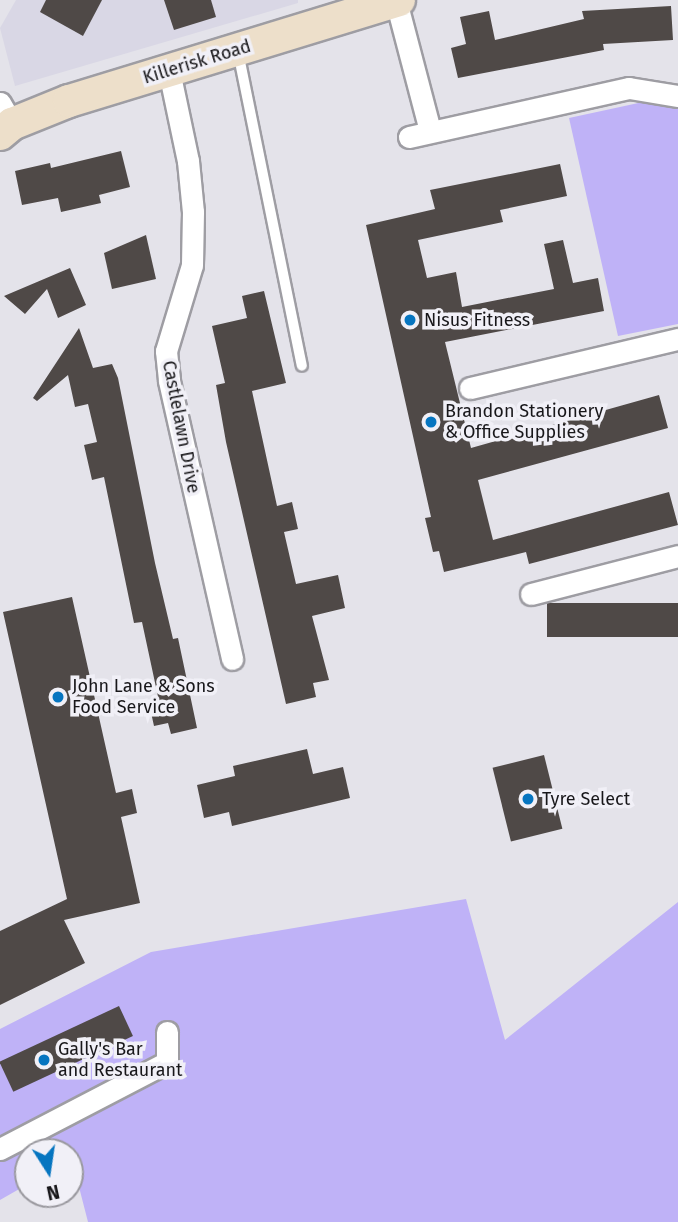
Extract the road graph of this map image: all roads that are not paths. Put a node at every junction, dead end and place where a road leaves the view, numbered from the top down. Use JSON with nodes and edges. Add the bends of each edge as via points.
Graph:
{"nodes":[{"id":1,"x":397,"y":1,"type":"edge"},
{"id":2,"x":237,"y":49,"type":"junction"},
{"id":3,"x":169,"y":71,"type":"junction"},
{"id":4,"x":678,"y":96,"type":"edge"},
{"id":5,"x":4,"y":120,"type":"edge"},
{"id":6,"x":430,"y":131,"type":"junction"},
{"id":7,"x":409,"y":137,"type":"dead end"},
{"id":8,"x":678,"y":339,"type":"edge"},
{"id":9,"x":302,"y":366,"type":"dead end"},
{"id":10,"x":470,"y":388,"type":"dead end"},
{"id":11,"x":678,"y":556,"type":"edge"},
{"id":12,"x":531,"y":594,"type":"dead end"},
{"id":13,"x":232,"y":659,"type":"dead end"},
{"id":14,"x":167,"y":1032,"type":"dead end"},
{"id":15,"x":0,"y":1149,"type":"edge"}],
"edges":[{"from":1,"to":2,"type":"main road","name":"Killerisk Road"},
{"from":1,"to":6,"type":"street"},
{"from":2,"to":3,"type":"main road","name":"Killerisk Road"},
{"from":2,"to":9,"type":"lane"},
{"from":3,"to":5,"type":"main road","name":"Killerisk Road"},
{"from":3,"to":13,"type":"street","name":"Castlelawn Drive","via":[[188,161],[193,212],[192,265],[166,351],[169,381]]},
{"from":4,"to":6,"type":"street","via":[[629,88]]},
{"from":6,"to":7,"type":"street"},
{"from":8,"to":10,"type":"street"},
{"from":11,"to":12,"type":"street"},
{"from":14,"to":15,"type":"street","via":[[167,1062]]}]}
